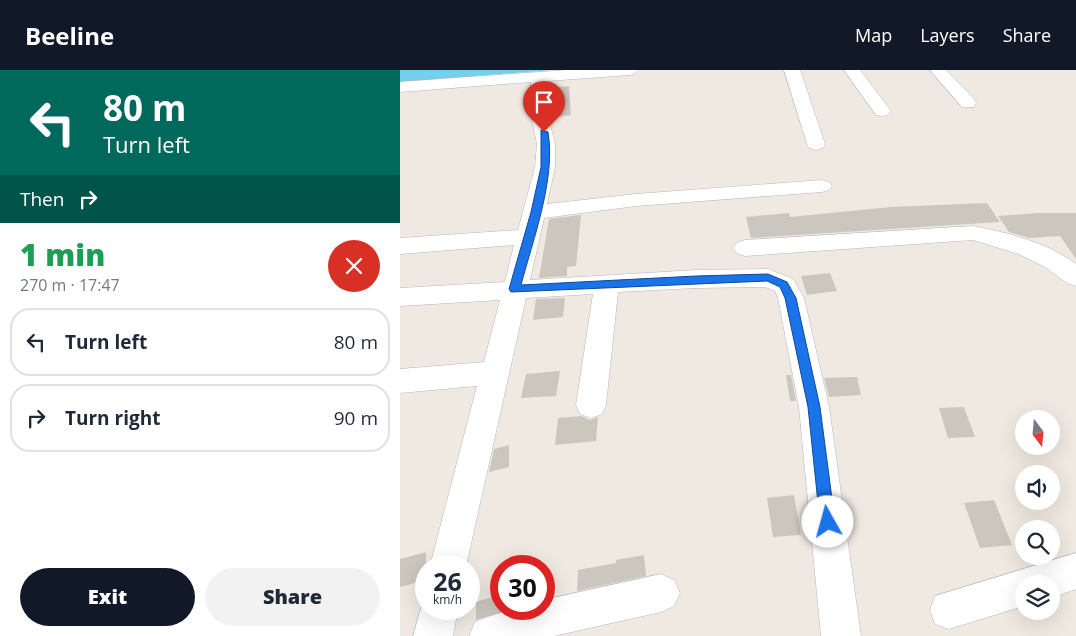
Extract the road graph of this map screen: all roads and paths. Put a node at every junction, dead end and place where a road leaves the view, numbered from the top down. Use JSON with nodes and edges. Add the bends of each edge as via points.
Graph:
{"nodes":[{"id":1,"x":630,"y":70,"type":"edge"},
{"id":2,"x":792,"y":70,"type":"edge"},
{"id":3,"x":852,"y":70,"type":"edge"},
{"id":4,"x":938,"y":70,"type":"edge"},
{"id":5,"x":540,"y":77,"type":"junction"},
{"id":6,"x":400,"y":87,"type":"edge"},
{"id":7,"x":968,"y":103,"type":"dead end"},
{"id":8,"x":882,"y":111,"type":"dead end"},
{"id":9,"x":816,"y":144,"type":"dead end"},
{"id":10,"x":822,"y":186,"type":"dead end"},
{"id":11,"x":533,"y":224,"type":"junction"},
{"id":12,"x":400,"y":246,"type":"edge"},
{"id":13,"x":745,"y":248,"type":"dead end"},
{"id":14,"x":1076,"y":277,"type":"edge"},
{"id":15,"x":607,"y":284,"type":"junction"},
{"id":16,"x":514,"y":289,"type":"junction"},
{"id":17,"x":400,"y":297,"type":"edge"},
{"id":18,"x":494,"y":373,"type":"junction"},
{"id":19,"x":400,"y":381,"type":"edge"},
{"id":20,"x":592,"y":406,"type":"dead end"},
{"id":21,"x":451,"y":555,"type":"edge"},
{"id":22,"x":1076,"y":571,"type":"edge"},
{"id":23,"x":1060,"y":576,"type":"edge"},
{"id":24,"x":1015,"y":590,"type":"edge"},
{"id":25,"x":661,"y":593,"type":"dead end"},
{"id":26,"x":949,"y":610,"type":"dead end"},
{"id":27,"x":437,"y":620,"type":"edge"},
{"id":28,"x":433,"y":636,"type":"edge"},
{"id":29,"x":489,"y":636,"type":"edge"},
{"id":30,"x":841,"y":636,"type":"edge"}],
"edges":[{"from":1,"to":5,"type":"street"},
{"from":2,"to":9,"type":"street"},
{"from":3,"to":8,"type":"street"},
{"from":4,"to":7,"type":"street"},
{"from":5,"to":6,"type":"street"},
{"from":5,"to":11,"type":"street","via":[[536,101],[546,144],[545,167]]},
{"from":10,"to":11,"type":"street","via":[[636,200]]},
{"from":11,"to":12,"type":"street"},
{"from":11,"to":16,"type":"street"},
{"from":13,"to":14,"type":"street","via":[[973,233],[1052,258]]},
{"from":15,"to":16,"type":"street"},
{"from":15,"to":20,"type":"street"},
{"from":15,"to":30,"type":"street","via":[[768,278],[784,285],[790,298],[814,407]]},
{"from":16,"to":17,"type":"street"},
{"from":16,"to":18,"type":"street"},
{"from":18,"to":19,"type":"street"},
{"from":18,"to":21,"type":"street"},
{"from":22,"to":23,"type":"street"},
{"from":24,"to":26,"type":"street"},
{"from":25,"to":29,"type":"street","via":[[539,620]]},
{"from":27,"to":28,"type":"street"}]}
